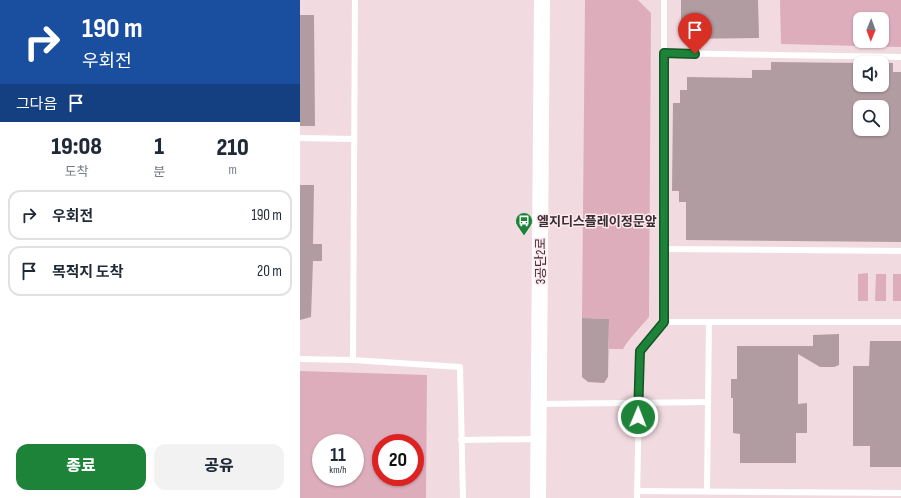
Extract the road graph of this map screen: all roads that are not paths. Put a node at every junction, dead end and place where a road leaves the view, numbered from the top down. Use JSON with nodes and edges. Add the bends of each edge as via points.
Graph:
{"nodes":[{"id":1,"x":355,"y":0,"type":"edge"},
{"id":2,"x":542,"y":0,"type":"edge"},
{"id":3,"x":664,"y":0,"type":"edge"},
{"id":4,"x":664,"y":53,"type":"junction"},
{"id":5,"x":901,"y":57,"type":"edge"},
{"id":6,"x":300,"y":138,"type":"edge"},
{"id":7,"x":354,"y":139,"type":"junction"},
{"id":8,"x":664,"y":249,"type":"junction"},
{"id":9,"x":901,"y":251,"type":"edge"},
{"id":10,"x":664,"y":322,"type":"junction"},
{"id":11,"x":709,"y":322,"type":"junction"},
{"id":12,"x":901,"y":322,"type":"edge"},
{"id":13,"x":300,"y":359,"type":"edge"},
{"id":14,"x":353,"y":360,"type":"junction"},
{"id":15,"x":639,"y":402,"type":"junction"},
{"id":16,"x":708,"y":402,"type":"junction"},
{"id":17,"x":539,"y":404,"type":"junction"},
{"id":18,"x":539,"y":439,"type":"junction"},
{"id":19,"x":462,"y":440,"type":"junction"},
{"id":20,"x":637,"y":491,"type":"junction"},
{"id":21,"x":707,"y":491,"type":"junction"},
{"id":22,"x":901,"y":493,"type":"edge"},
{"id":23,"x":463,"y":498,"type":"edge"},
{"id":24,"x":538,"y":498,"type":"edge"},
{"id":25,"x":637,"y":498,"type":"edge"}],
"edges":[{"from":1,"to":7,"type":"lane"},
{"from":2,"to":17,"type":"street","name":"3공단2로"},
{"from":3,"to":4,"type":"lane"},
{"from":4,"to":5,"type":"lane"},
{"from":4,"to":8,"type":"lane"},
{"from":6,"to":7,"type":"lane"},
{"from":7,"to":14,"type":"lane"},
{"from":8,"to":9,"type":"lane"},
{"from":8,"to":10,"type":"lane"},
{"from":10,"to":11,"type":"lane"},
{"from":10,"to":15,"type":"lane","via":[[640,351]]},
{"from":11,"to":12,"type":"lane"},
{"from":11,"to":16,"type":"lane"},
{"from":13,"to":14,"type":"lane"},
{"from":14,"to":19,"type":"lane","via":[[460,367]]},
{"from":15,"to":16,"type":"lane"},
{"from":15,"to":17,"type":"lane"},
{"from":15,"to":20,"type":"lane"},
{"from":16,"to":21,"type":"lane"},
{"from":17,"to":18,"type":"street","name":"3공단2로"},
{"from":18,"to":19,"type":"lane"},
{"from":18,"to":24,"type":"street","name":"3공단2로"},
{"from":19,"to":23,"type":"lane"},
{"from":20,"to":21,"type":"lane"},
{"from":20,"to":25,"type":"lane"},
{"from":21,"to":22,"type":"lane"}]}
